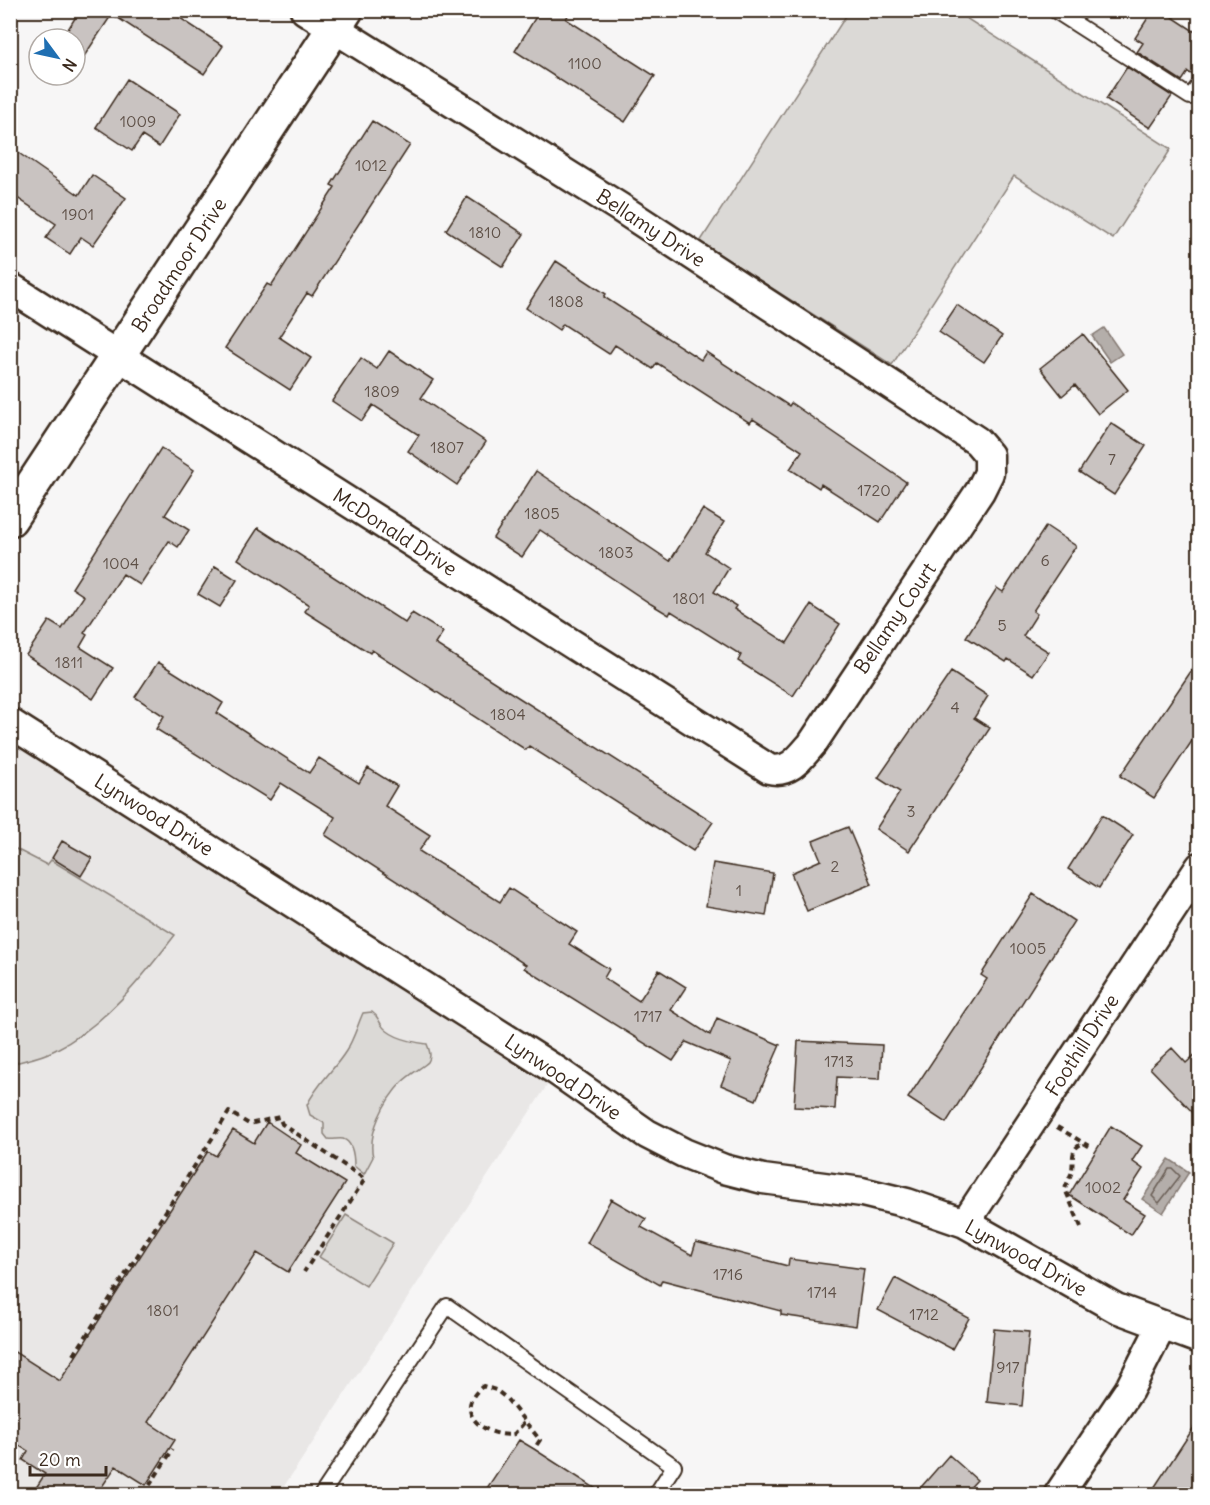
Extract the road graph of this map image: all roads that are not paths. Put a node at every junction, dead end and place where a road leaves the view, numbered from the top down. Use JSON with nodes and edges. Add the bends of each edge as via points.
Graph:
{"nodes":[{"id":1,"x":305,"y":10,"type":"edge"},
{"id":2,"x":1054,"y":10,"type":"edge"},
{"id":3,"x":340,"y":20,"type":"edge"},
{"id":4,"x":1200,"y":84,"type":"edge"},
{"id":5,"x":10,"y":286,"type":"edge"},
{"id":6,"x":119,"y":356,"type":"junction"},
{"id":7,"x":989,"y":455,"type":"joint"},
{"id":8,"x":10,"y":519,"type":"edge"},
{"id":9,"x":10,"y":723,"type":"edge"},
{"id":10,"x":782,"y":770,"type":"joint"},
{"id":11,"x":1195,"y":883,"type":"edge"},
{"id":12,"x":965,"y":1223,"type":"junction"},
{"id":13,"x":1161,"y":1327,"type":"junction"},
{"id":14,"x":1200,"y":1339,"type":"edge"},
{"id":15,"x":322,"y":1494,"type":"edge"},
{"id":16,"x":656,"y":1494,"type":"edge"},
{"id":17,"x":1059,"y":1494,"type":"edge"}],
"edges":[{"from":1,"to":3,"type":"street","name":"Bellamy Drive"},
{"from":2,"to":4,"type":"lane","via":[[1190,97]]},
{"from":3,"to":6,"type":"street","name":"Broadmoor Drive"},
{"from":3,"to":7,"type":"street","name":"Bellamy Drive","via":[[977,441]]},
{"from":5,"to":6,"type":"street","name":"McDonald Drive"},
{"from":6,"to":8,"type":"street","name":"Broadmoor Drive"},
{"from":6,"to":10,"type":"street","name":"McDonald Drive","via":[[688,720],[769,769]]},
{"from":7,"to":10,"type":"street","name":"Bellamy Court","via":[[989,473],[980,491],[812,744],[795,763]]},
{"from":9,"to":12,"type":"street","name":"Lynwood Drive","via":[[548,1065],[646,1134],[724,1169],[763,1179],[862,1192]]},
{"from":11,"to":12,"type":"street","name":"Foothill Drive"},
{"from":12,"to":13,"type":"street","name":"Lynwood Drive","via":[[1061,1279]]},
{"from":13,"to":14,"type":"street","name":"Lynwood Drive"},
{"from":13,"to":17,"type":"street","via":[[1129,1390]]},
{"from":15,"to":16,"type":"lane","via":[[447,1306],[674,1466]]}]}
